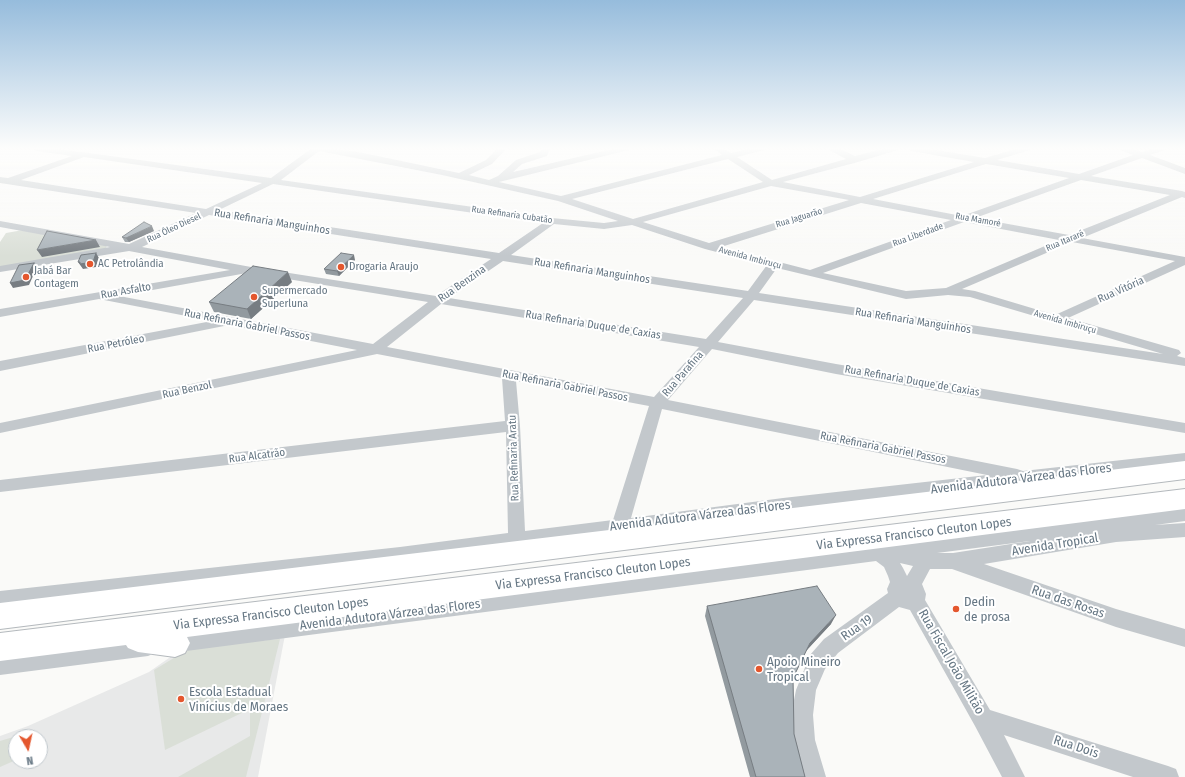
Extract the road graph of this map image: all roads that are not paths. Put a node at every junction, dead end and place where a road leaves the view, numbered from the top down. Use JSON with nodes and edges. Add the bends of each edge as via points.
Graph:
{"nodes":[{"id":1,"x":18,"y":184,"type":"edge"},
{"id":2,"x":266,"y":184,"type":"edge"},
{"id":3,"x":296,"y":184,"type":"edge"},
{"id":4,"x":494,"y":184,"type":"edge"},
{"id":5,"x":622,"y":184,"type":"edge"},
{"id":6,"x":767,"y":184,"type":"edge"},
{"id":7,"x":778,"y":184,"type":"edge"},
{"id":8,"x":908,"y":184,"type":"edge"},
{"id":9,"x":1061,"y":184,"type":"edge"},
{"id":10,"x":1125,"y":184,"type":"edge"},
{"id":11,"x":1184,"y":194,"type":"edge"},
{"id":12,"x":862,"y":199,"type":"junction"},
{"id":13,"x":561,"y":200,"type":"junction"},
{"id":14,"x":208,"y":212,"type":"junction"},
{"id":15,"x":966,"y":218,"type":"junction"},
{"id":16,"x":552,"y":221,"type":"junction"},
{"id":17,"x":633,"y":222,"type":"junction"},
{"id":18,"x":1,"y":230,"type":"edge"},
{"id":19,"x":1072,"y":238,"type":"junction"},
{"id":20,"x":110,"y":243,"type":"junction"},
{"id":21,"x":133,"y":247,"type":"junction"},
{"id":22,"x":709,"y":247,"type":"junction"},
{"id":23,"x":102,"y":254,"type":"junction"},
{"id":24,"x":500,"y":257,"type":"junction"},
{"id":25,"x":1185,"y":260,"type":"edge"},
{"id":26,"x":774,"y":264,"type":"junction"},
{"id":27,"x":0,"y":269,"type":"edge"},
{"id":28,"x":251,"y":270,"type":"junction"},
{"id":29,"x":810,"y":273,"type":"junction"},
{"id":30,"x":948,"y":291,"type":"junction"},
{"id":31,"x":100,"y":296,"type":"junction"},
{"id":32,"x":751,"y":296,"type":"junction"},
{"id":33,"x":439,"y":300,"type":"junction"},
{"id":34,"x":0,"y":313,"type":"edge"},
{"id":35,"x":1056,"y":319,"type":"junction"},
{"id":36,"x":232,"y":322,"type":"junction"},
{"id":37,"x":710,"y":344,"type":"junction"},
{"id":38,"x":374,"y":350,"type":"junction"},
{"id":39,"x":1185,"y":356,"type":"edge"},
{"id":40,"x":1185,"y":362,"type":"edge"},
{"id":41,"x":0,"y":366,"type":"edge"},
{"id":42,"x":509,"y":376,"type":"junction"},
{"id":43,"x":657,"y":403,"type":"junction"},
{"id":44,"x":513,"y":426,"type":"junction"},
{"id":45,"x":0,"y":428,"type":"edge"},
{"id":46,"x":1185,"y":428,"type":"edge"},
{"id":47,"x":1185,"y":459,"type":"edge"},
{"id":48,"x":1185,"y":470,"type":"edge"},
{"id":49,"x":1030,"y":478,"type":"junction"},
{"id":50,"x":0,"y":486,"type":"edge"},
{"id":51,"x":1185,"y":499,"type":"edge"},
{"id":52,"x":1185,"y":514,"type":"edge"},
{"id":53,"x":620,"y":526,"type":"junction"},
{"id":54,"x":1185,"y":530,"type":"edge"},
{"id":55,"x":517,"y":540,"type":"junction"},
{"id":56,"x":884,"y":553,"type":"junction"},
{"id":57,"x":925,"y":561,"type":"junction"},
{"id":58,"x":952,"y":561,"type":"junction"},
{"id":59,"x":906,"y":592,"type":"junction"},
{"id":60,"x":0,"y":600,"type":"edge"},
{"id":61,"x":0,"y":616,"type":"edge"},
{"id":62,"x":106,"y":634,"type":"junction"},
{"id":63,"x":1185,"y":638,"type":"edge"},
{"id":64,"x":175,"y":643,"type":"junction"},
{"id":65,"x":0,"y":647,"type":"edge"},
{"id":66,"x":0,"y":665,"type":"edge"},
{"id":67,"x":983,"y":718,"type":"junction"},
{"id":68,"x":815,"y":777,"type":"edge"},
{"id":69,"x":1014,"y":777,"type":"edge"},
{"id":70,"x":1168,"y":777,"type":"edge"}],
"edges":[{"from":1,"to":14,"type":"street","name":"Rua Refinaria Manguinhos"},
{"from":2,"to":14,"type":"street","name":"Rua Óleo Diesel"},
{"from":3,"to":16,"type":"street","name":"Rua Refinaria Cubatão"},
{"from":4,"to":13,"type":"street","name":"Avenida Imbiruçu"},
{"from":5,"to":13,"type":"street"},
{"from":6,"to":17,"type":"street","name":"Rua Refinaria Cubatão"},
{"from":7,"to":12,"type":"street","name":"Rua Mamoré"},
{"from":8,"to":12,"type":"street","name":"Rua Jaguarão"},
{"from":9,"to":15,"type":"street","name":"Rua Liberdade"},
{"from":10,"to":11,"type":"street"},
{"from":11,"to":19,"type":"street","name":"Rua Itararé"},
{"from":12,"to":15,"type":"street","name":"Rua Mamoré"},
{"from":12,"to":22,"type":"street","name":"Rua Jaguarão"},
{"from":13,"to":17,"type":"street","name":"Avenida Imbiruçu"},
{"from":14,"to":21,"type":"street","name":"Rua Óleo Diesel"},
{"from":14,"to":24,"type":"street","name":"Rua Refinaria Manguinhos"},
{"from":15,"to":19,"type":"street","name":"Rua Mamoré"},
{"from":15,"to":29,"type":"street","name":"Rua Liberdade"},
{"from":16,"to":17,"type":"street","name":"Rua Refinaria Cubatão","via":[[604,226]]},
{"from":16,"to":24,"type":"street","name":"Rua Benzina"},
{"from":17,"to":22,"type":"street","name":"Avenida Imbiruçu"},
{"from":18,"to":20,"type":"street","name":"Rua Refinaria Duque de Caxias","via":[[22,228]]},
{"from":19,"to":25,"type":"street","name":"Rua Mamoré"},
{"from":19,"to":30,"type":"street","name":"Rua Itararé"},
{"from":20,"to":21,"type":"street","name":"Rua Refinaria Duque de Caxias"},
{"from":20,"to":23,"type":"street"},
{"from":21,"to":23,"type":"street"},
{"from":21,"to":28,"type":"street","name":"Rua Refinaria Duque de Caxias"},
{"from":22,"to":26,"type":"street","name":"Avenida Imbiruçu"},
{"from":23,"to":27,"type":"street"},
{"from":24,"to":32,"type":"street","name":"Rua Refinaria Manguinhos"},
{"from":24,"to":33,"type":"street","name":"Rua Benzina"},
{"from":25,"to":35,"type":"street","name":"Rua Vitória"},
{"from":26,"to":29,"type":"street","name":"Avenida Imbiruçu"},
{"from":26,"to":32,"type":"street","name":"Rua Parafina"},
{"from":28,"to":31,"type":"street","name":"Rua Asfalto"},
{"from":28,"to":33,"type":"street","name":"Rua Refinaria Duque de Caxias"},
{"from":29,"to":30,"type":"street","name":"Avenida Imbiruçu","via":[[906,295]]},
{"from":30,"to":35,"type":"street","name":"Avenida Imbiruçu","via":[[971,294]]},
{"from":31,"to":34,"type":"street","name":"Rua Asfalto"},
{"from":31,"to":36,"type":"street","name":"Rua Refinaria Gabriel Passos"},
{"from":32,"to":37,"type":"street","name":"Rua Parafina"},
{"from":32,"to":40,"type":"street","name":"Rua Refinaria Manguinhos"},
{"from":33,"to":37,"type":"street","name":"Rua Refinaria Duque de Caxias"},
{"from":33,"to":38,"type":"street","name":"Rua Benzina"},
{"from":35,"to":39,"type":"street","name":"Avenida Imbiruçu"},
{"from":36,"to":38,"type":"street","name":"Rua Refinaria Gabriel Passos"},
{"from":36,"to":41,"type":"street","name":"Rua Petróleo"},
{"from":37,"to":43,"type":"street","name":"Rua Parafina"},
{"from":37,"to":46,"type":"street","name":"Rua Refinaria Duque de Caxias"},
{"from":38,"to":42,"type":"street","name":"Rua Refinaria Gabriel Passos"},
{"from":38,"to":45,"type":"street","name":"Rua Benzol"},
{"from":42,"to":43,"type":"street","name":"Rua Refinaria Gabriel Passos"},
{"from":42,"to":44,"type":"street","name":"Rua Refinaria Aratu"},
{"from":43,"to":49,"type":"street","name":"Rua Refinaria Gabriel Passos"},
{"from":43,"to":53,"type":"street","name":"Rua Parafina"},
{"from":44,"to":50,"type":"street","name":"Rua Alcatrão"},
{"from":44,"to":55,"type":"street","name":"Rua Refinaria Aratu"},
{"from":47,"to":49,"type":"street","name":"Avenida Adutora Várzea das Flores"},
{"from":48,"to":61,"type":"highway"},
{"from":49,"to":53,"type":"street","name":"Avenida Adutora Várzea das Flores"},
{"from":51,"to":62,"type":"highway","name":"Via Expressa Francisco Cleuton Lopes"},
{"from":52,"to":56,"type":"street","name":"Avenida Adutora Várzea das Flores"},
{"from":53,"to":55,"type":"street","name":"Avenida Adutora Várzea das Flores"},
{"from":54,"to":58,"type":"street","name":"Avenida Tropical","via":[[1116,535]]},
{"from":55,"to":60,"type":"street","name":"Avenida Adutora Várzea das Flores"},
{"from":56,"to":57,"type":"street"},
{"from":56,"to":59,"type":"street","name":"Rua Fiscal João Militão"},
{"from":56,"to":64,"type":"street","name":"Avenida Adutora Várzea das Flores"},
{"from":57,"to":58,"type":"street","name":"Avenida Tropical"},
{"from":57,"to":59,"type":"street"},
{"from":58,"to":63,"type":"street","name":"Rua das Rosas","via":[[1116,618]]},
{"from":59,"to":67,"type":"street","name":"Rua Fiscal João Militão"},
{"from":59,"to":68,"type":"street","name":"Rua 19","via":[[831,646],[817,662],[806,690],[802,715],[804,740]]},
{"from":62,"to":64,"type":"highway"},
{"from":62,"to":65,"type":"highway","name":"Via Expressa Francisco Cleuton Lopes"},
{"from":64,"to":66,"type":"street","name":"Avenida Adutora Várzea das Flores"},
{"from":67,"to":69,"type":"street","name":"Rua Fiscal João Militão"},
{"from":67,"to":70,"type":"street","name":"Rua Dois"}]}
